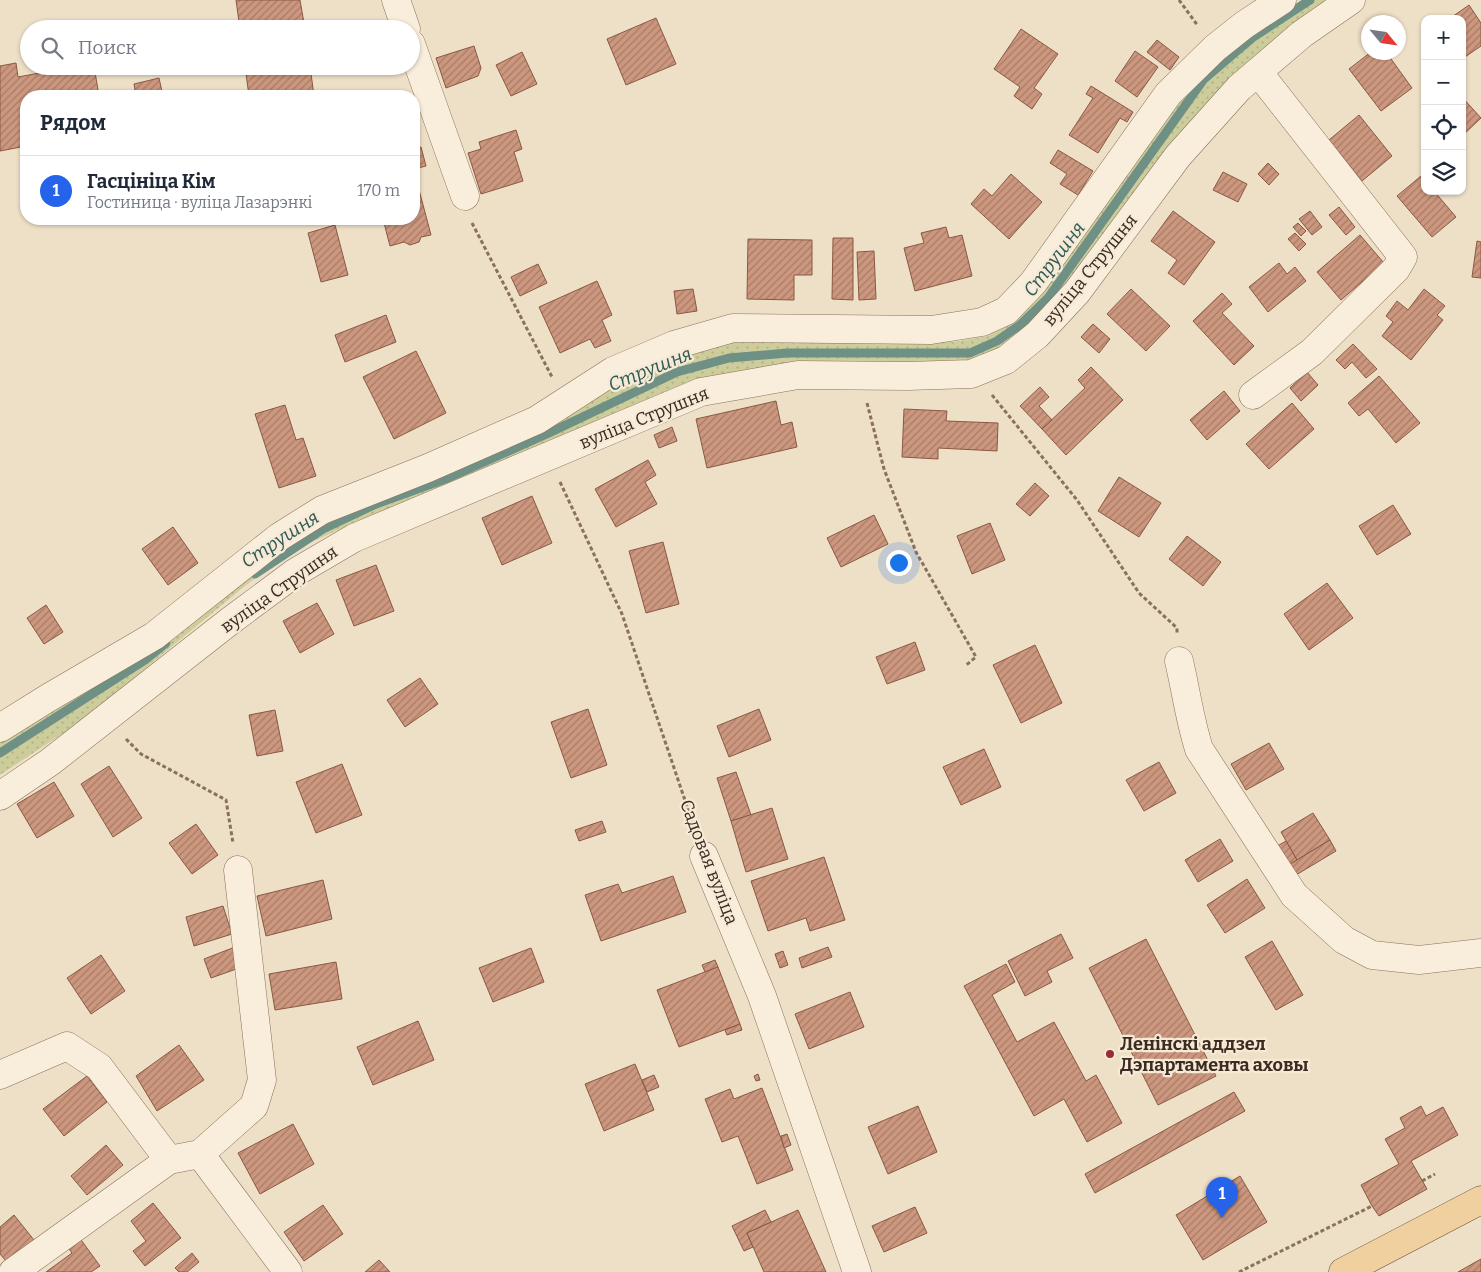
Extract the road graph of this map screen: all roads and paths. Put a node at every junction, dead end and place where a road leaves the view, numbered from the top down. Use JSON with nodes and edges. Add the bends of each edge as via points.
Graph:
{"nodes":[{"id":1,"x":396,"y":0,"type":"edge"},
{"id":2,"x":1282,"y":0,"type":"edge"},
{"id":3,"x":1351,"y":0,"type":"edge"},
{"id":4,"x":403,"y":20,"type":"edge"},
{"id":5,"x":420,"y":69,"type":"edge"},
{"id":6,"x":1258,"y":72,"type":"junction"},
{"id":7,"x":465,"y":196,"type":"dead end"},
{"id":8,"x":472,"y":223,"type":"dead end"},
{"id":9,"x":971,"y":374,"type":"junction"},
{"id":10,"x":859,"y":376,"type":"junction"},
{"id":11,"x":1253,"y":395,"type":"dead end"},
{"id":12,"x":565,"y":402,"type":"junction"},
{"id":13,"x":548,"y":457,"type":"junction"},
{"id":14,"x":1177,"y":628,"type":"dead end"},
{"id":15,"x":1179,"y":661,"type":"dead end"},
{"id":16,"x":966,"y":666,"type":"dead end"},
{"id":17,"x":106,"y":718,"type":"junction"},
{"id":18,"x":0,"y":728,"type":"edge"},
{"id":19,"x":0,"y":796,"type":"edge"},
{"id":20,"x":704,"y":856,"type":"joint"},
{"id":21,"x":238,"y":870,"type":"joint"},
{"id":22,"x":1481,"y":953,"type":"edge"},
{"id":23,"x":0,"y":1075,"type":"edge"},
{"id":24,"x":200,"y":1154,"type":"junction"},
{"id":25,"x":169,"y":1160,"type":"junction"},
{"id":26,"x":1435,"y":1174,"type":"dead end"},
{"id":27,"x":1422,"y":1180,"type":"dead end"},
{"id":28,"x":1481,"y":1200,"type":"edge"},
{"id":29,"x":1372,"y":1206,"type":"dead end"},
{"id":30,"x":13,"y":1272,"type":"edge"},
{"id":31,"x":288,"y":1272,"type":"edge"},
{"id":32,"x":857,"y":1272,"type":"edge"},
{"id":33,"x":1240,"y":1272,"type":"edge"},
{"id":34,"x":1343,"y":1272,"type":"edge"}],
"edges":[{"from":1,"to":4,"type":"street"},
{"from":2,"to":12,"type":"street","name":"вуліца Струшня","via":[[1210,53],[1168,94],[1033,284],[1006,311],[982,322],[931,330],[733,328],[674,345],[613,371]]},
{"from":3,"to":6,"type":"street","name":"вуліца Струшня","via":[[1302,34]]},
{"from":5,"to":7,"type":"street"},
{"from":6,"to":9,"type":"street","name":"вуліца Струшня","via":[[1239,88],[1178,156],[1077,292],[1037,335],[1006,360]]},
{"from":6,"to":11,"type":"street","via":[[1403,257],[1396,269],[1312,352]]},
{"from":8,"to":12,"type":"path"},
{"from":9,"to":10,"type":"street","name":"вуліца Струшня"},
{"from":9,"to":14,"type":"path","via":[[1077,500],[1139,593]]},
{"from":10,"to":13,"type":"street","name":"вуліца Струшня","via":[[798,375],[701,392]]},
{"from":10,"to":16,"type":"path","via":[[884,469],[916,552],[976,657]]},
{"from":12,"to":18,"type":"street","name":"вуліца Струшня","via":[[528,424],[322,510],[279,537],[154,636]]},
{"from":13,"to":17,"type":"street","name":"вуліца Струшня","via":[[354,538],[296,572]]},
{"from":13,"to":20,"type":"path","name":"Садовая вуліца","via":[[622,614]]},
{"from":15,"to":22,"type":"street","via":[[1199,750],[1294,895],[1344,940],[1372,955],[1419,960]]},
{"from":17,"to":19,"type":"street","name":"вуліца Струшня"},
{"from":17,"to":21,"type":"path","via":[[141,754],[226,800]]},
{"from":20,"to":32,"type":"street","name":"Садовая вуліца","via":[[762,996]]},
{"from":21,"to":24,"type":"street","via":[[262,1080],[254,1106]]},
{"from":23,"to":25,"type":"street","via":[[67,1046],[99,1067]]},
{"from":24,"to":25,"type":"street"},
{"from":24,"to":31,"type":"street"},
{"from":25,"to":30,"type":"street"},
{"from":26,"to":27,"type":"path"},
{"from":28,"to":34,"type":"main road"},
{"from":29,"to":33,"type":"path"}]}
